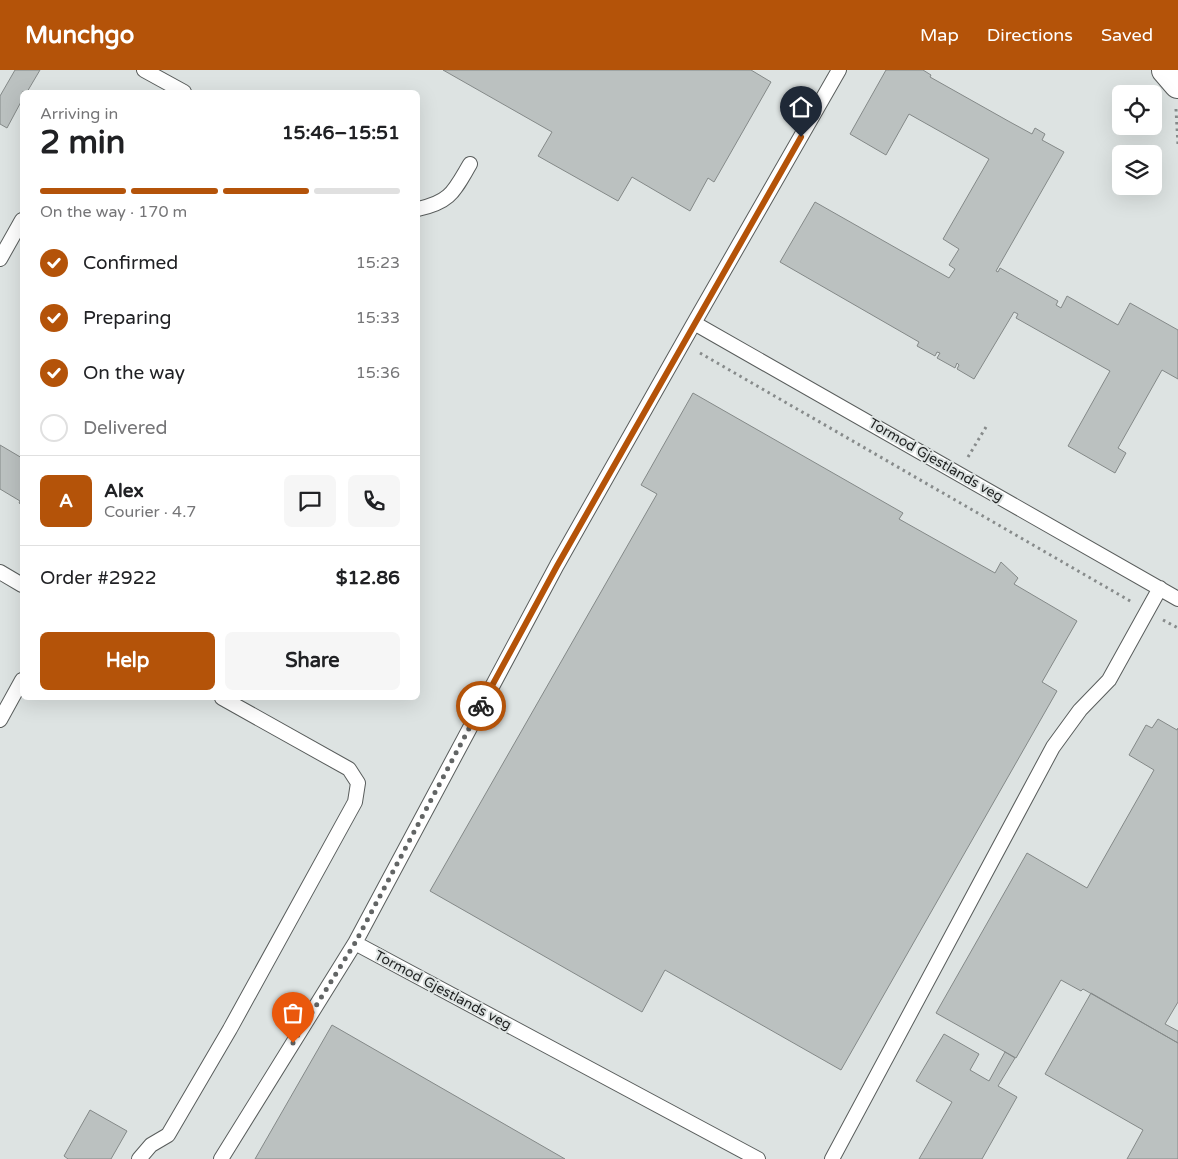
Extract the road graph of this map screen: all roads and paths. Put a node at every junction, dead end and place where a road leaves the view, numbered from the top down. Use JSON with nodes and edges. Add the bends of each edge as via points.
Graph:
{"nodes":[{"id":1,"x":144,"y":70,"type":"edge"},
{"id":2,"x":839,"y":70,"type":"edge"},
{"id":3,"x":1166,"y":70,"type":"edge"},
{"id":4,"x":180,"y":90,"type":"edge"},
{"id":5,"x":1177,"y":96,"type":"edge"},
{"id":6,"x":1178,"y":145,"type":"edge"},
{"id":7,"x":470,"y":164,"type":"dead end"},
{"id":8,"x":420,"y":208,"type":"edge"},
{"id":9,"x":20,"y":224,"type":"edge"},
{"id":10,"x":0,"y":260,"type":"edge"},
{"id":11,"x":694,"y":323,"type":"junction"},
{"id":12,"x":682,"y":343,"type":"junction"},
{"id":13,"x":0,"y":572,"type":"edge"},
{"id":14,"x":20,"y":584,"type":"edge"},
{"id":15,"x":1160,"y":588,"type":"junction"},
{"id":16,"x":1178,"y":599,"type":"edge"},
{"id":17,"x":1148,"y":610,"type":"junction"},
{"id":18,"x":1178,"y":628,"type":"edge"},
{"id":19,"x":20,"y":684,"type":"edge"},
{"id":20,"x":226,"y":700,"type":"edge"},
{"id":21,"x":0,"y":720,"type":"edge"},
{"id":22,"x":355,"y":943,"type":"junction"},
{"id":23,"x":139,"y":1159,"type":"edge"},
{"id":24,"x":222,"y":1159,"type":"edge"},
{"id":25,"x":758,"y":1159,"type":"edge"},
{"id":26,"x":832,"y":1159,"type":"edge"}],
"edges":[{"from":1,"to":4,"type":"lane"},
{"from":2,"to":11,"type":"lane"},
{"from":3,"to":5,"type":"street"},
{"from":5,"to":6,"type":"path"},
{"from":7,"to":8,"type":"lane","via":[[457,188],[442,202]]},
{"from":9,"to":10,"type":"lane"},
{"from":11,"to":12,"type":"lane"},
{"from":11,"to":15,"type":"lane","name":"Tormod Gjestlands veg"},
{"from":12,"to":17,"type":"path"},
{"from":12,"to":22,"type":"lane","via":[[557,566]]},
{"from":13,"to":14,"type":"lane"},
{"from":15,"to":16,"type":"lane","name":"Tormod Gjestlands veg"},
{"from":15,"to":17,"type":"lane"},
{"from":17,"to":18,"type":"path"},
{"from":17,"to":26,"type":"lane","via":[[1109,680],[1080,710],[1053,747]]},
{"from":19,"to":21,"type":"lane"},
{"from":20,"to":23,"type":"lane","via":[[349,769],[358,783],[355,802],[168,1135],[151,1144]]},
{"from":22,"to":24,"type":"lane"},
{"from":22,"to":25,"type":"lane","name":"Tormod Gjestlands veg"}]}
